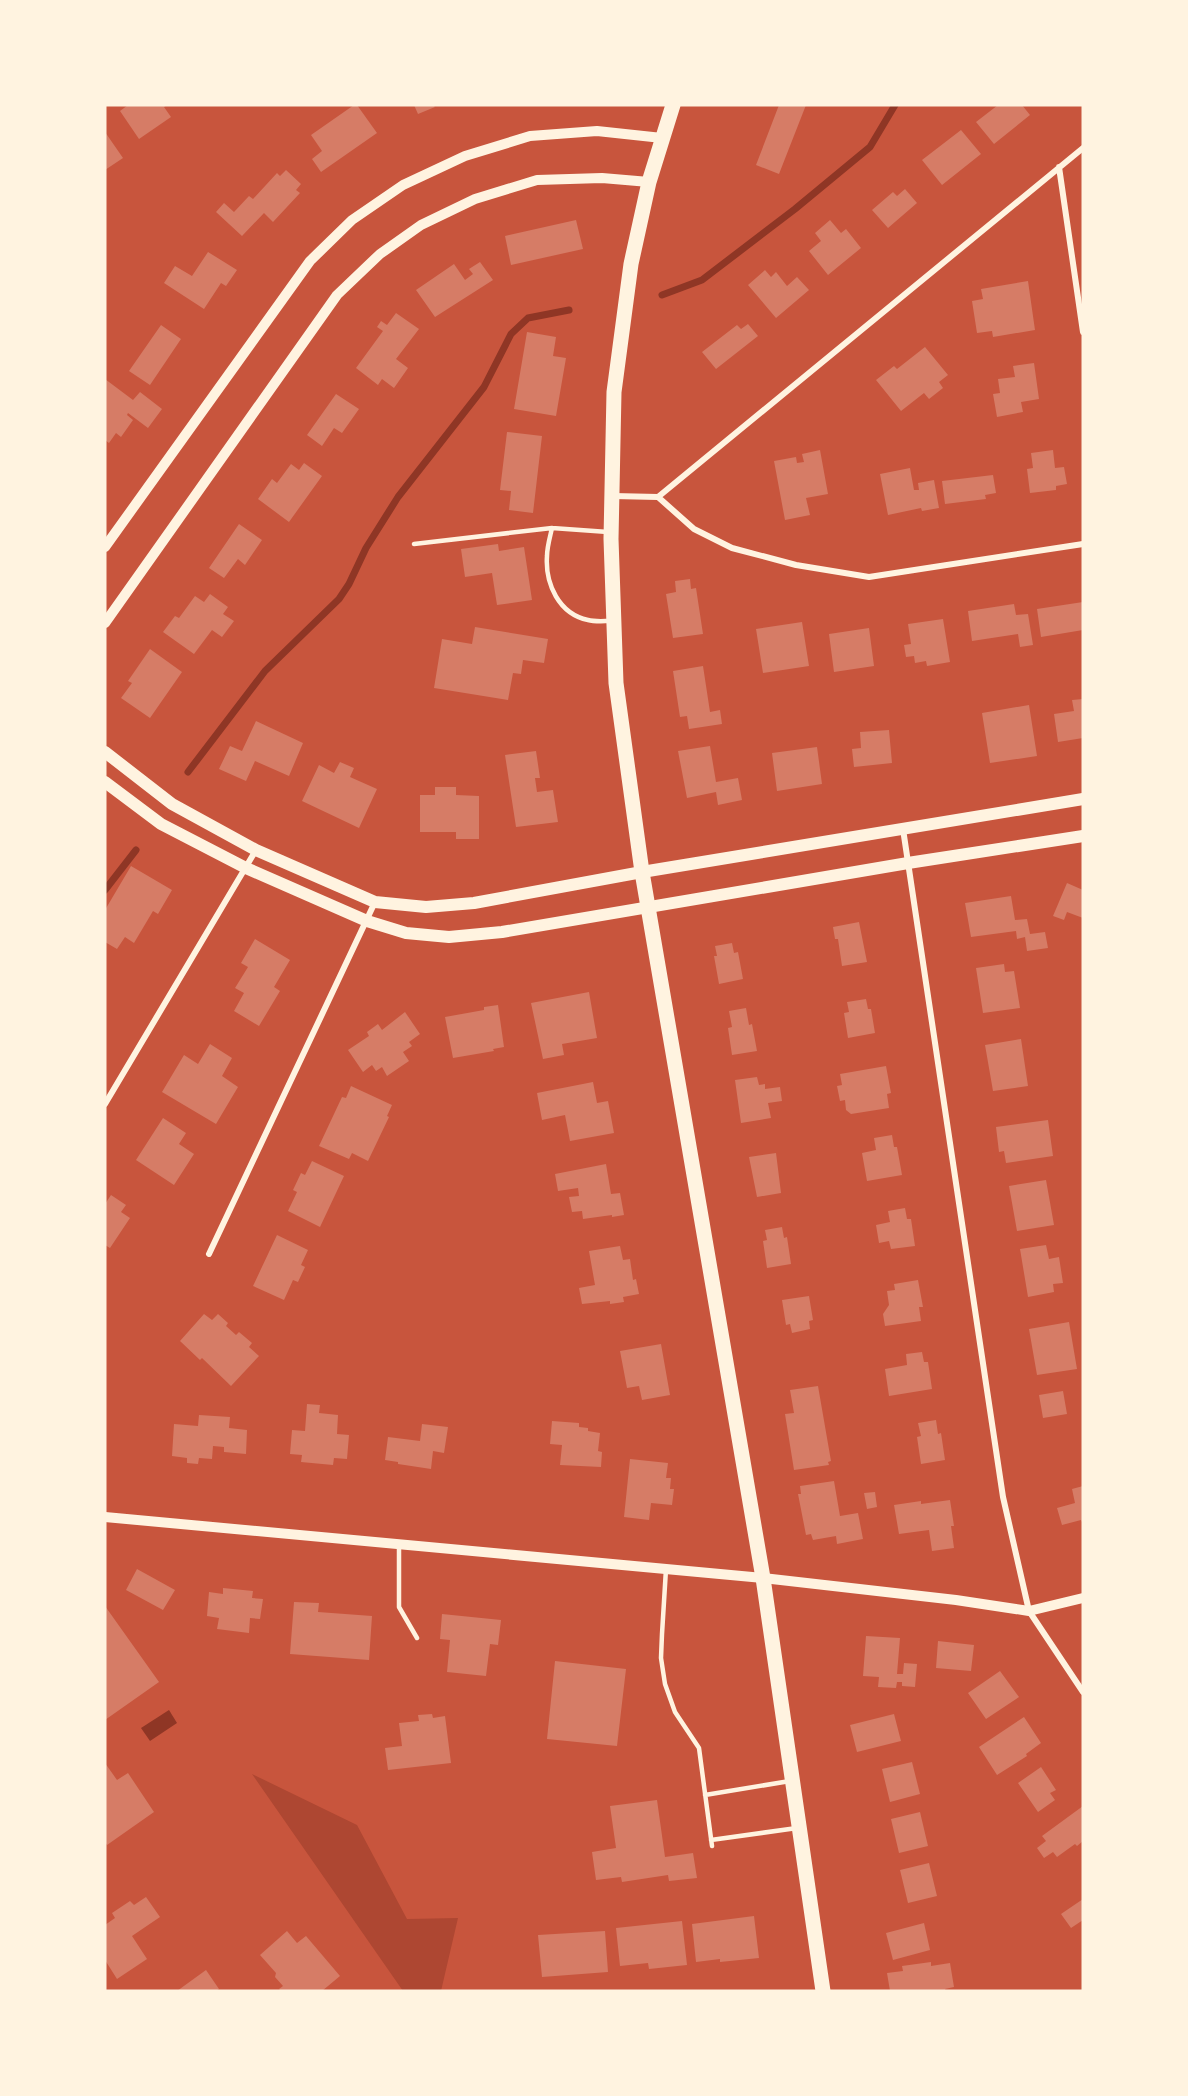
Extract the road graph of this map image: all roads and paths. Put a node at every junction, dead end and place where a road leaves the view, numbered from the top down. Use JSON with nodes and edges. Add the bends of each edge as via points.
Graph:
{"nodes":[{"id":1,"x":673,"y":105,"type":"edge"},
{"id":2,"x":662,"y":138,"type":"junction"},
{"id":3,"x":1083,"y":148,"type":"edge"},
{"id":4,"x":1059,"y":167,"type":"junction"},
{"id":5,"x":649,"y":182,"type":"junction"},
{"id":6,"x":1083,"y":332,"type":"edge"},
{"id":7,"x":612,"y":496,"type":"junction"},
{"id":8,"x":658,"y":497,"type":"junction"},
{"id":9,"x":552,"y":528,"type":"junction"},
{"id":10,"x":611,"y":532,"type":"junction"},
{"id":11,"x":414,"y":544,"type":"dead end"},
{"id":12,"x":1083,"y":544,"type":"edge"},
{"id":13,"x":105,"y":547,"type":"edge"},
{"id":14,"x":614,"y":621,"type":"junction"},
{"id":15,"x":105,"y":623,"type":"edge"},
{"id":16,"x":105,"y":752,"type":"edge"},
{"id":17,"x":105,"y":782,"type":"edge"},
{"id":18,"x":1083,"y":799,"type":"edge"},
{"id":19,"x":903,"y":828,"type":"junction"},
{"id":20,"x":1083,"y":836,"type":"edge"},
{"id":21,"x":256,"y":850,"type":"junction"},
{"id":22,"x":908,"y":863,"type":"junction"},
{"id":23,"x":246,"y":868,"type":"junction"},
{"id":24,"x":642,"y":872,"type":"junction"},
{"id":25,"x":375,"y":902,"type":"junction"},
{"id":26,"x":648,"y":906,"type":"junction"},
{"id":27,"x":367,"y":921,"type":"junction"},
{"id":28,"x":105,"y":1104,"type":"edge"},
{"id":29,"x":209,"y":1254,"type":"dead end"},
{"id":30,"x":105,"y":1517,"type":"edge"},
{"id":31,"x":399,"y":1544,"type":"junction"},
{"id":32,"x":666,"y":1569,"type":"junction"},
{"id":33,"x":763,"y":1578,"type":"junction"},
{"id":34,"x":1083,"y":1598,"type":"edge"},
{"id":35,"x":1029,"y":1611,"type":"junction"},
{"id":36,"x":417,"y":1638,"type":"dead end"},
{"id":37,"x":1083,"y":1692,"type":"edge"},
{"id":38,"x":793,"y":1781,"type":"junction"},
{"id":39,"x":705,"y":1795,"type":"junction"},
{"id":40,"x":800,"y":1828,"type":"junction"},
{"id":41,"x":711,"y":1840,"type":"junction"},
{"id":42,"x":712,"y":1846,"type":"dead end"},
{"id":43,"x":823,"y":1991,"type":"edge"}],
"edges":[{"from":1,"to":2,"type":"main road"},
{"from":2,"to":5,"type":"main road"},
{"from":2,"to":13,"type":"street","via":[[597,131],[530,136],[444,165],[403,185],[352,220],[310,261]]},
{"from":3,"to":4,"type":"street"},
{"from":4,"to":6,"type":"street"},
{"from":4,"to":8,"type":"street"},
{"from":5,"to":7,"type":"main road","via":[[631,264],[614,392]]},
{"from":5,"to":15,"type":"street","via":[[602,178],[537,180],[475,199],[421,225],[380,254],[338,295]]},
{"from":7,"to":8,"type":"street"},
{"from":7,"to":10,"type":"main road"},
{"from":8,"to":12,"type":"street","via":[[694,529],[732,548],[869,578]]},
{"from":9,"to":10,"type":"lane"},
{"from":9,"to":11,"type":"lane"},
{"from":9,"to":14,"type":"lane","via":[[548,578],[557,600],[571,614],[589,620]]},
{"from":10,"to":14,"type":"main road"},
{"from":14,"to":24,"type":"main road","via":[[616,683]]},
{"from":16,"to":21,"type":"main road","via":[[172,804]]},
{"from":17,"to":23,"type":"main road","via":[[161,824]]},
{"from":18,"to":19,"type":"main road"},
{"from":19,"to":22,"type":"street"},
{"from":19,"to":24,"type":"main road"},
{"from":20,"to":22,"type":"main road"},
{"from":21,"to":23,"type":"street"},
{"from":21,"to":25,"type":"main road"},
{"from":22,"to":26,"type":"main road"},
{"from":22,"to":35,"type":"street","via":[[1003,1497]]},
{"from":23,"to":27,"type":"main road"},
{"from":23,"to":28,"type":"street"},
{"from":24,"to":25,"type":"main road","via":[[474,903],[426,907]]},
{"from":24,"to":26,"type":"main road"},
{"from":25,"to":27,"type":"street"},
{"from":26,"to":27,"type":"main road","via":[[502,932],[449,937],[406,933]]},
{"from":26,"to":33,"type":"main road"},
{"from":27,"to":29,"type":"street"},
{"from":30,"to":31,"type":"street"},
{"from":31,"to":32,"type":"street"},
{"from":31,"to":36,"type":"lane","via":[[399,1607]]},
{"from":32,"to":33,"type":"street"},
{"from":32,"to":39,"type":"lane","via":[[662,1634],[665,1684],[675,1712],[699,1748]]},
{"from":33,"to":35,"type":"street"},
{"from":33,"to":38,"type":"main road"},
{"from":34,"to":35,"type":"street"},
{"from":35,"to":37,"type":"street"},
{"from":38,"to":39,"type":"lane"},
{"from":38,"to":40,"type":"main road"},
{"from":39,"to":41,"type":"lane"},
{"from":40,"to":41,"type":"lane"},
{"from":40,"to":43,"type":"main road"},
{"from":41,"to":42,"type":"lane"}]}
